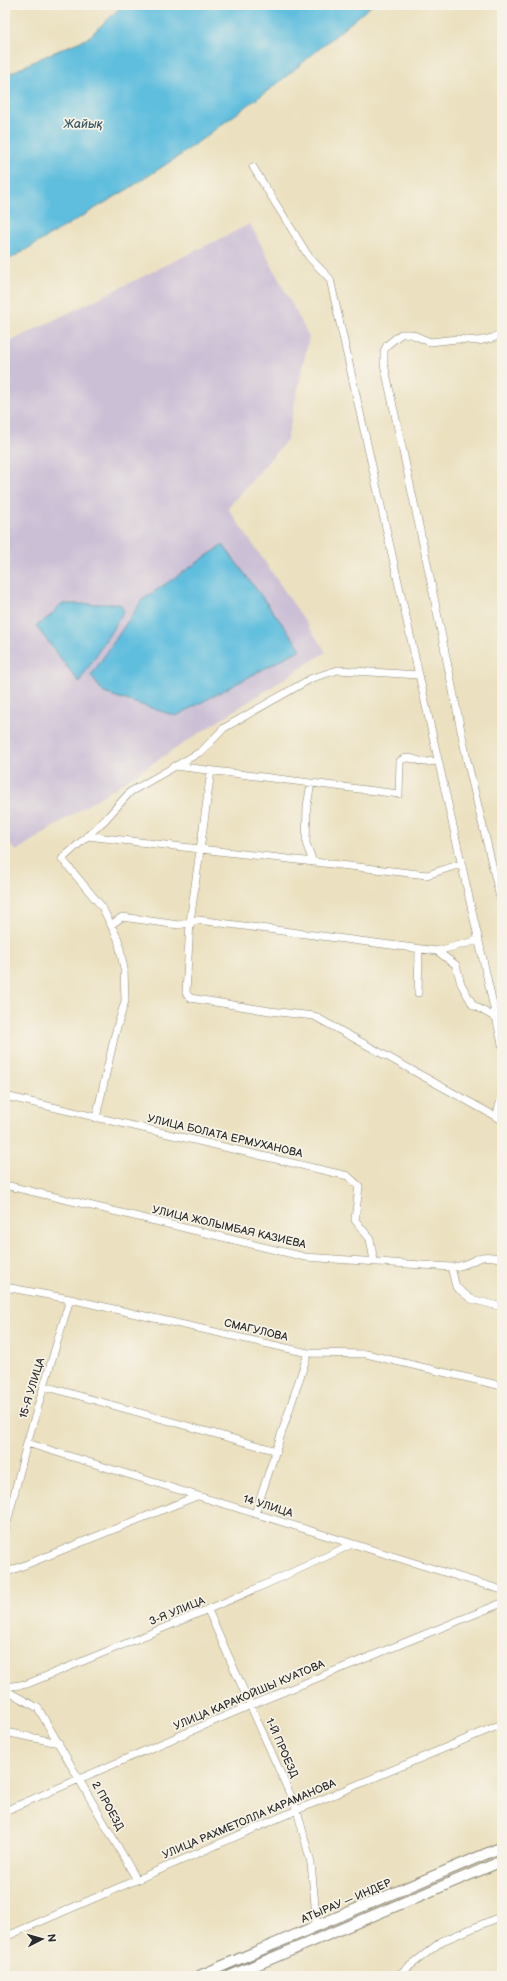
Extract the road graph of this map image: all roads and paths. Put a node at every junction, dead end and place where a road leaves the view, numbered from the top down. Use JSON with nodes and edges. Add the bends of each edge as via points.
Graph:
{"nodes":[{"id":1,"x":253,"y":167,"type":"dead end"},
{"id":2,"x":502,"y":332,"type":"edge"},
{"id":3,"x":419,"y":675,"type":"junction"},
{"id":4,"x":438,"y":761,"type":"junction"},
{"id":5,"x":175,"y":766,"type":"junction"},
{"id":6,"x":211,"y":771,"type":"junction"},
{"id":7,"x":311,"y":783,"type":"junction"},
{"id":8,"x":87,"y":836,"type":"junction"},
{"id":9,"x":200,"y":849,"type":"junction"},
{"id":10,"x":313,"y":862,"type":"junction"},
{"id":11,"x":461,"y":864,"type":"junction"},
{"id":12,"x":502,"y":906,"type":"edge"},
{"id":13,"x":190,"y":922,"type":"junction"},
{"id":14,"x":111,"y":925,"type":"junction"},
{"id":15,"x":479,"y":940,"type":"junction"},
{"id":16,"x":419,"y":949,"type":"junction"},
{"id":17,"x":437,"y":951,"type":"junction"},
{"id":18,"x":418,"y":993,"type":"dead end"},
{"id":19,"x":493,"y":1005,"type":"junction"},
{"id":20,"x":502,"y":1007,"type":"edge"},
{"id":21,"x":496,"y":1018,"type":"junction"},
{"id":22,"x":502,"y":1044,"type":"edge"},
{"id":23,"x":5,"y":1096,"type":"edge"},
{"id":24,"x":502,"y":1096,"type":"edge"},
{"id":25,"x":96,"y":1118,"type":"junction"},
{"id":26,"x":499,"y":1119,"type":"edge"},
{"id":27,"x":5,"y":1185,"type":"edge"},
{"id":28,"x":502,"y":1259,"type":"edge"},
{"id":29,"x":374,"y":1261,"type":"junction"},
{"id":30,"x":451,"y":1267,"type":"junction"},
{"id":31,"x":5,"y":1287,"type":"edge"},
{"id":32,"x":70,"y":1299,"type":"junction"},
{"id":33,"x":502,"y":1307,"type":"edge"},
{"id":34,"x":308,"y":1353,"type":"junction"},
{"id":35,"x":44,"y":1386,"type":"junction"},
{"id":36,"x":502,"y":1386,"type":"edge"},
{"id":37,"x":27,"y":1442,"type":"junction"},
{"id":38,"x":277,"y":1451,"type":"junction"},
{"id":39,"x":197,"y":1496,"type":"junction"},
{"id":40,"x":255,"y":1514,"type":"junction"},
{"id":41,"x":5,"y":1531,"type":"edge"},
{"id":42,"x":352,"y":1544,"type":"junction"},
{"id":43,"x":5,"y":1573,"type":"edge"},
{"id":44,"x":502,"y":1590,"type":"edge"},
{"id":45,"x":502,"y":1603,"type":"edge"},
{"id":46,"x":208,"y":1610,"type":"junction"},
{"id":47,"x":5,"y":1688,"type":"edge"},
{"id":48,"x":251,"y":1705,"type":"junction"},
{"id":49,"x":502,"y":1724,"type":"edge"},
{"id":50,"x":5,"y":1732,"type":"edge"},
{"id":51,"x":59,"y":1744,"type":"junction"},
{"id":52,"x":80,"y":1780,"type":"junction"},
{"id":53,"x":297,"y":1810,"type":"junction"},
{"id":54,"x":5,"y":1812,"type":"edge"},
{"id":55,"x":502,"y":1847,"type":"edge"},
{"id":56,"x":502,"y":1861,"type":"edge"},
{"id":57,"x":136,"y":1880,"type":"junction"},
{"id":58,"x":502,"y":1916,"type":"edge"},
{"id":59,"x":317,"y":1926,"type":"junction"},
{"id":60,"x":5,"y":1937,"type":"edge"},
{"id":61,"x":199,"y":1976,"type":"edge"},
{"id":62,"x":230,"y":1976,"type":"edge"},
{"id":63,"x":397,"y":1976,"type":"edge"}],
"edges":[{"from":1,"to":3,"type":"street","via":[[309,257],[330,279]]},
{"from":2,"to":12,"type":"street","via":[[493,338],[478,341],[457,339],[430,342],[411,334],[401,334],[391,340],[384,351],[384,364],[467,760]]},
{"from":3,"to":4,"type":"street"},
{"from":3,"to":5,"type":"street","via":[[338,670],[312,678],[224,728],[202,751]]},
{"from":4,"to":7,"type":"street","via":[[423,762],[413,757],[400,761],[399,794]]},
{"from":4,"to":11,"type":"street"},
{"from":5,"to":6,"type":"street"},
{"from":5,"to":8,"type":"street","via":[[130,792]]},
{"from":6,"to":7,"type":"street"},
{"from":6,"to":9,"type":"street"},
{"from":7,"to":10,"type":"street","via":[[307,806],[306,843]]},
{"from":8,"to":9,"type":"street"},
{"from":8,"to":14,"type":"street","via":[[62,859],[102,907]]},
{"from":9,"to":10,"type":"street"},
{"from":9,"to":13,"type":"street"},
{"from":10,"to":11,"type":"street","via":[[427,875]]},
{"from":11,"to":15,"type":"street"},
{"from":13,"to":14,"type":"street","via":[[179,925],[122,917]]},
{"from":13,"to":16,"type":"street","via":[[198,920]]},
{"from":13,"to":26,"type":"street","via":[[185,986],[190,998],[314,1016]]},
{"from":14,"to":25,"type":"street","via":[[118,939],[124,968],[125,1002]]},
{"from":15,"to":17,"type":"street"},
{"from":15,"to":19,"type":"street"},
{"from":16,"to":17,"type":"street"},
{"from":16,"to":18,"type":"street"},
{"from":17,"to":21,"type":"street","via":[[456,965],[461,984],[473,1005]]},
{"from":19,"to":20,"type":"street"},
{"from":19,"to":21,"type":"street"},
{"from":21,"to":22,"type":"street"},
{"from":23,"to":25,"type":"street","name":"УЛИЦА БОЛАТА ЕРМУХАНОВА"},
{"from":24,"to":26,"type":"street"},
{"from":25,"to":29,"type":"street","name":"УЛИЦА БОЛАТА ЕРМУХАНОВА","via":[[348,1176],[359,1186],[355,1220],[370,1239]]},
{"from":27,"to":29,"type":"street","name":"УЛИЦА ЖОЛЫМБАЯ КАЗИЕВА","via":[[305,1257]]},
{"from":28,"to":30,"type":"street","name":"УЛИЦА ЖОЛЫМБАЯ КАЗИЕВА","via":[[480,1256],[469,1263]]},
{"from":29,"to":30,"type":"street","name":"УЛИЦА ЖОЛЫМБАЯ КАЗИЕВА"},
{"from":30,"to":33,"type":"street","via":[[456,1287],[472,1299]]},
{"from":31,"to":32,"type":"street","name":"СМАГУЛОВА"},
{"from":32,"to":34,"type":"street","name":"СМАГУЛОВА"},
{"from":32,"to":35,"type":"street","name":"15-Я УЛИЦА"},
{"from":34,"to":36,"type":"street","name":"СМАГУЛОВА","via":[[366,1354]]},
{"from":34,"to":38,"type":"street"},
{"from":35,"to":37,"type":"street","name":"15-Я УЛИЦА"},
{"from":35,"to":38,"type":"street"},
{"from":37,"to":39,"type":"street","name":"14 УЛИЦА"},
{"from":37,"to":41,"type":"street","name":"15-Я УЛИЦА"},
{"from":38,"to":40,"type":"street"},
{"from":39,"to":40,"type":"street","name":"14 УЛИЦА"},
{"from":39,"to":43,"type":"street"},
{"from":40,"to":42,"type":"street","name":"14 УЛИЦА"},
{"from":42,"to":44,"type":"street","name":"14 УЛИЦА"},
{"from":42,"to":46,"type":"street","name":"3-Я УЛИЦА"},
{"from":45,"to":48,"type":"street","name":"УЛИЦА КАРАКОЙШЫ КУАТОВА"},
{"from":46,"to":47,"type":"street","name":"3-Я УЛИЦА","via":[[27,1684]]},
{"from":46,"to":48,"type":"street","name":"1-Й ПРОЕЗД"},
{"from":47,"to":51,"type":"street","name":"2 ПРОЕЗД","via":[[38,1708]]},
{"from":48,"to":52,"type":"street","name":"УЛИЦА КАРАКОЙШЫ КУАТОВА"},
{"from":48,"to":53,"type":"street","name":"1-Й ПРОЕЗД"},
{"from":49,"to":53,"type":"street","name":"УЛИЦА РАХМЕТОЛЛА КАРАМАНОВА"},
{"from":50,"to":51,"type":"street"},
{"from":51,"to":52,"type":"street","name":"2 ПРОЕЗД"},
{"from":52,"to":54,"type":"street","name":"УЛИЦА КАРАКОЙШЫ КУАТОВА"},
{"from":52,"to":57,"type":"street","name":"2 ПРОЕЗД"},
{"from":53,"to":57,"type":"street","name":"УЛИЦА РАХМЕТОЛЛА КАРАМАНОВА"},
{"from":53,"to":59,"type":"street","name":"1-Й ПРОЕЗД","via":[[311,1863]]},
{"from":55,"to":59,"type":"main road","name":"АТЫРАУ — ИНДЕР"},
{"from":56,"to":62,"type":"main road"},
{"from":57,"to":60,"type":"street","name":"УЛИЦА РАХМЕТОЛЛА КАРАМАНОВА"},
{"from":58,"to":63,"type":"street","via":[[442,1941]]},
{"from":59,"to":61,"type":"main road","name":"АТЫРАУ — ИНДЕР"}]}
